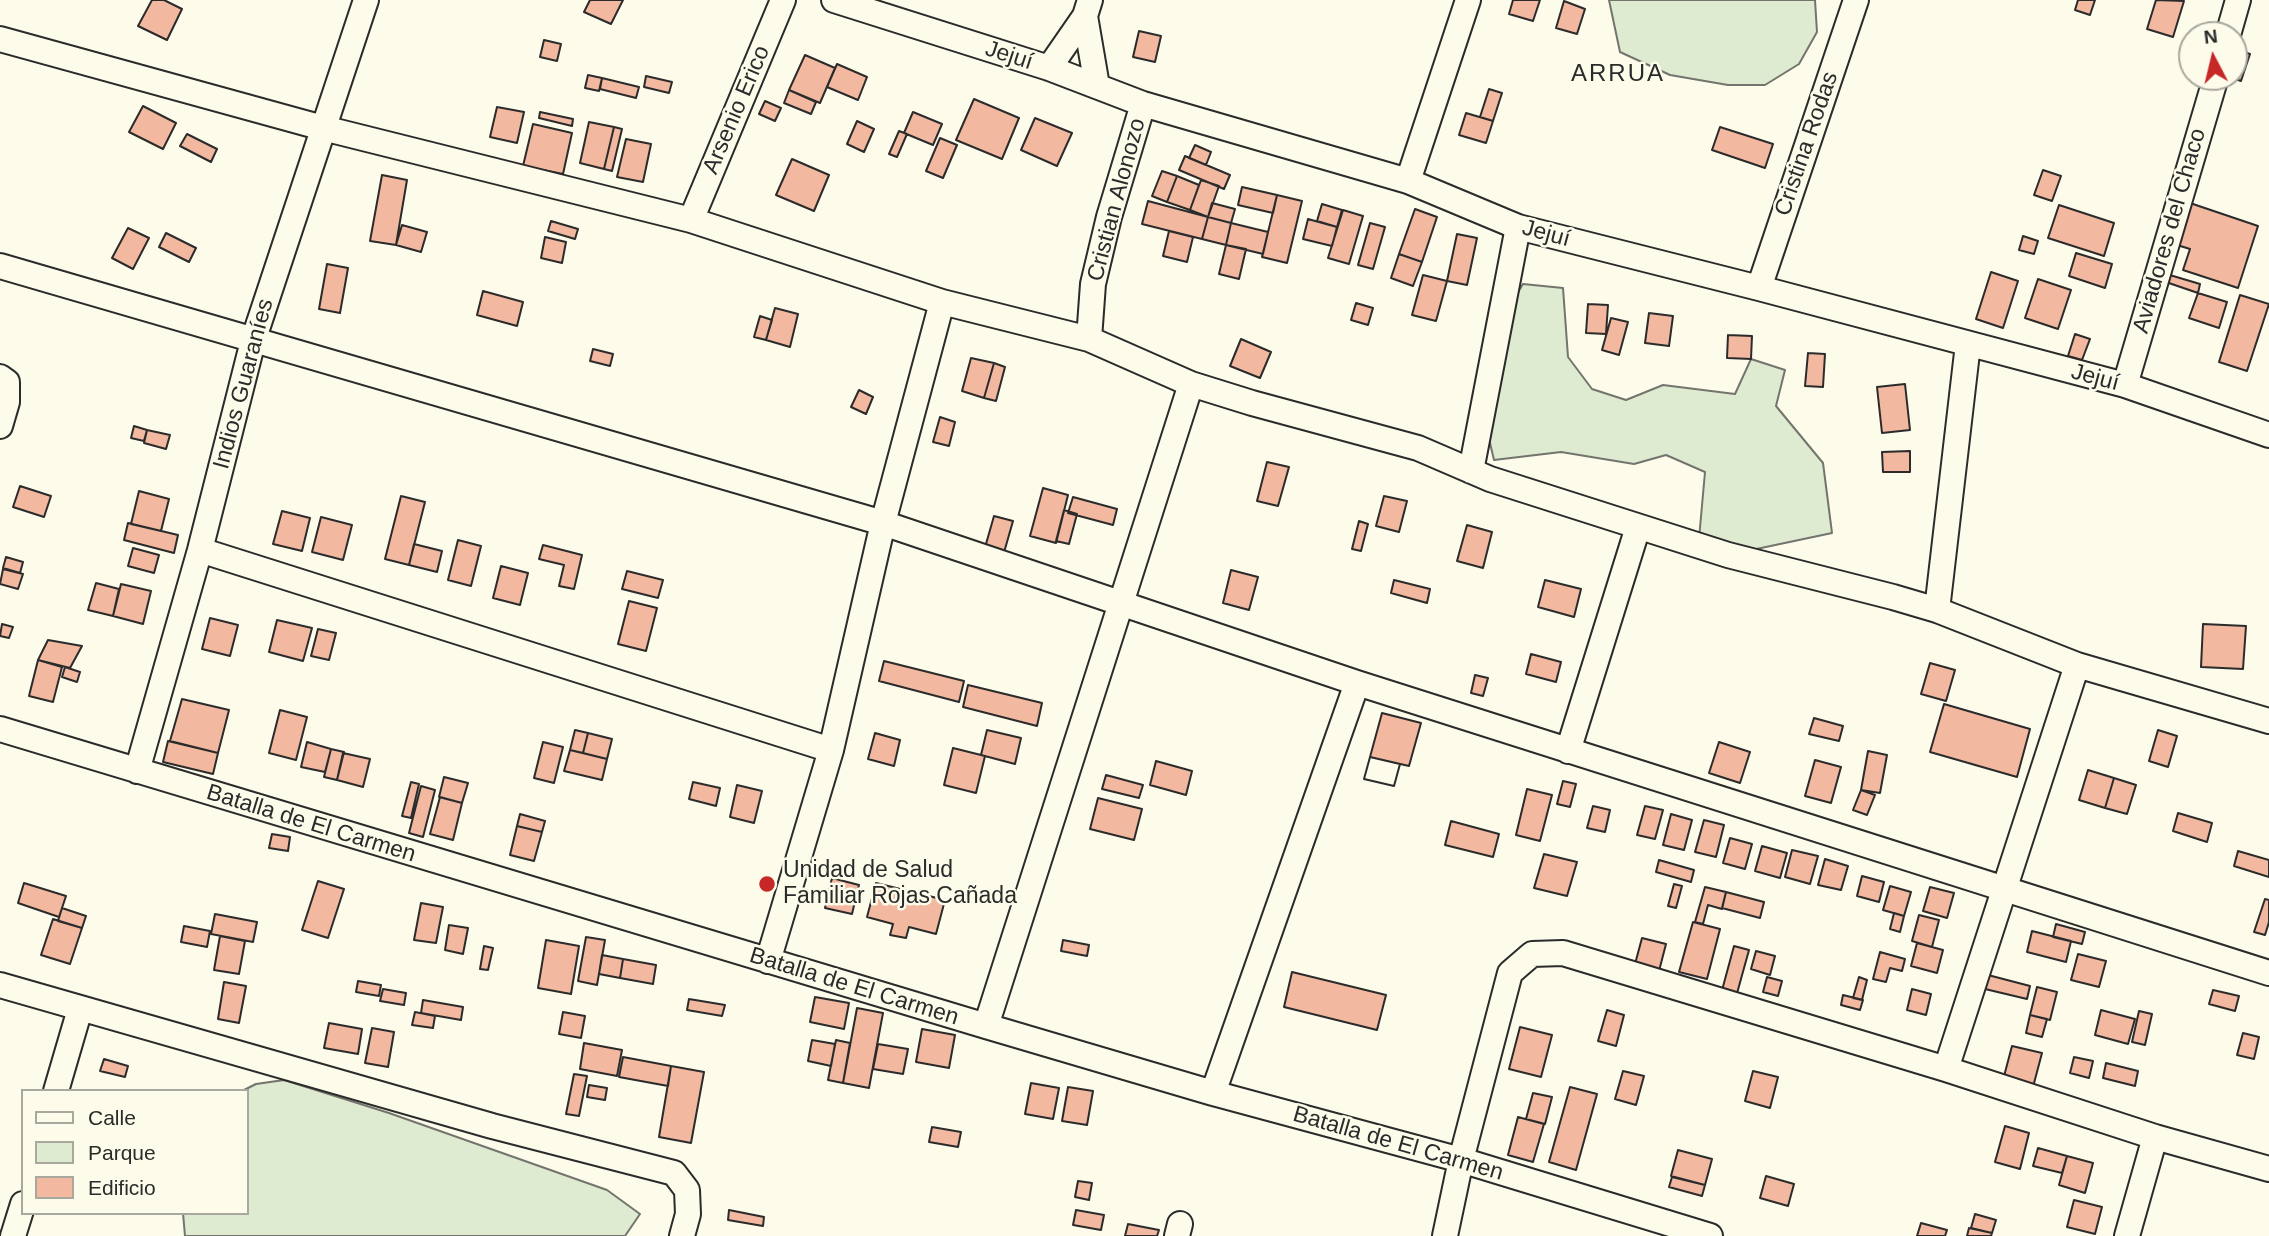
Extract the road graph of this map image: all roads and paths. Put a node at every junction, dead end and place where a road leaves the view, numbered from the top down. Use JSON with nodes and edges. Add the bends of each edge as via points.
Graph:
{"nodes":[{"id":1,"x":366,"y":0,"type":"edge"},
{"id":2,"x":783,"y":0,"type":"edge"},
{"id":3,"x":834,"y":0,"type":"edge"},
{"id":4,"x":1468,"y":0,"type":"edge"},
{"id":5,"x":1856,"y":0,"type":"edge"},
{"id":6,"x":2238,"y":0,"type":"edge"},
{"id":7,"x":1087,"y":8,"type":"edge"},
{"id":8,"x":2232,"y":21,"type":"edge"},
{"id":9,"x":0,"y":39,"type":"edge"},
{"id":10,"x":1049,"y":68,"type":"junction"},
{"id":11,"x":1097,"y":86,"type":"junction"},
{"id":12,"x":2212,"y":91,"type":"edge"},
{"id":13,"x":1143,"y":104,"type":"junction"},
{"id":14,"x":323,"y":128,"type":"junction"},
{"id":15,"x":1408,"y":181,"type":"junction"},
{"id":16,"x":691,"y":219,"type":"junction"},
{"id":17,"x":1518,"y":227,"type":"junction"},
{"id":18,"x":0,"y":266,"type":"edge"},
{"id":19,"x":1759,"y":288,"type":"junction"},
{"id":20,"x":942,"y":302,"type":"junction"},
{"id":21,"x":1089,"y":339,"type":"junction"},
{"id":22,"x":253,"y":341,"type":"junction"},
{"id":23,"x":1968,"y":344,"type":"junction"},
{"id":24,"x":0,"y":377,"type":"edge"},
{"id":25,"x":1191,"y":384,"type":"junction"},
{"id":26,"x":2125,"y":385,"type":"junction"},
{"id":27,"x":0,"y":426,"type":"edge"},
{"id":28,"x":2269,"y":435,"type":"edge"},
{"id":29,"x":1471,"y":471,"type":"junction"},
{"id":30,"x":883,"y":523,"type":"junction"},
{"id":31,"x":1639,"y":527,"type":"junction"},
{"id":32,"x":200,"y":550,"type":"junction"},
{"id":33,"x":1121,"y":604,"type":"junction"},
{"id":34,"x":1937,"y":610,"type":"junction"},
{"id":35,"x":2077,"y":665,"type":"junction"},
{"id":36,"x":1357,"y":683,"type":"junction"},
{"id":37,"x":2269,"y":721,"type":"edge"},
{"id":38,"x":0,"y":729,"type":"edge"},
{"id":39,"x":831,"y":750,"type":"junction"},
{"id":40,"x":1568,"y":751,"type":"junction"},
{"id":41,"x":137,"y":771,"type":"junction"},
{"id":42,"x":2004,"y":890,"type":"junction"},
{"id":43,"x":768,"y":961,"type":"junction"},
{"id":44,"x":2269,"y":973,"type":"edge"},
{"id":45,"x":0,"y":985,"type":"edge"},
{"id":46,"x":80,"y":1009,"type":"junction"},
{"id":47,"x":986,"y":1026,"type":"junction"},
{"id":48,"x":1946,"y":1069,"type":"junction"},
{"id":49,"x":57,"y":1089,"type":"edge"},
{"id":50,"x":1213,"y":1093,"type":"junction"},
{"id":51,"x":2155,"y":1137,"type":"junction"},
{"id":52,"x":1461,"y":1160,"type":"junction"},
{"id":53,"x":2269,"y":1169,"type":"edge"},
{"id":54,"x":21,"y":1210,"type":"edge"},
{"id":55,"x":13,"y":1236,"type":"edge"},
{"id":56,"x":682,"y":1236,"type":"edge"},
{"id":57,"x":1445,"y":1236,"type":"edge"},
{"id":58,"x":1710,"y":1236,"type":"edge"},
{"id":59,"x":2127,"y":1236,"type":"edge"}],
"edges":[{"from":1,"to":14,"type":"street","name":"Indios Guaraníes"},
{"from":2,"to":16,"type":"street","name":"Arsenio Erico"},
{"from":3,"to":10,"type":"street","name":"Jejuí"},
{"from":4,"to":15,"type":"street"},
{"from":5,"to":19,"type":"street","name":"Cristina Rodas"},
{"from":6,"to":8,"type":"street"},
{"from":7,"to":10,"type":"street"},
{"from":7,"to":11,"type":"street"},
{"from":9,"to":14,"type":"street"},
{"from":10,"to":11,"type":"street","name":"Jejuí"},
{"from":11,"to":13,"type":"street","name":"Jejuí"},
{"from":12,"to":26,"type":"street","name":"Aviadores del Chaco"},
{"from":13,"to":15,"type":"street","name":"Jejuí"},
{"from":13,"to":21,"type":"street","name":"Cristian Alonozo","via":[[1093,284]]},
{"from":14,"to":16,"type":"street"},
{"from":14,"to":22,"type":"street","name":"Indios Guaraníes"},
{"from":15,"to":17,"type":"street","name":"Jejuí"},
{"from":16,"to":20,"type":"street"},
{"from":17,"to":19,"type":"street","name":"Jejuí"},
{"from":17,"to":29,"type":"street"},
{"from":18,"to":22,"type":"street"},
{"from":19,"to":23,"type":"street","name":"Jejuí"},
{"from":20,"to":21,"type":"street"},
{"from":20,"to":30,"type":"street"},
{"from":21,"to":25,"type":"street"},
{"from":22,"to":30,"type":"street"},
{"from":22,"to":32,"type":"street","name":"Indios Guaraníes"},
{"from":23,"to":26,"type":"street","name":"Jejuí"},
{"from":23,"to":34,"type":"street"},
{"from":24,"to":27,"type":"street","via":[[7,382],[8,402]]},
{"from":25,"to":29,"type":"street","via":[[1418,449]]},
{"from":25,"to":33,"type":"street"},
{"from":26,"to":28,"type":"street","name":"Jejuí"},
{"from":29,"to":31,"type":"street"},
{"from":30,"to":33,"type":"street"},
{"from":30,"to":39,"type":"street"},
{"from":31,"to":34,"type":"street"},
{"from":31,"to":40,"type":"street"},
{"from":32,"to":39,"type":"street"},
{"from":32,"to":41,"type":"street","name":"Indios Guaraníes"},
{"from":33,"to":36,"type":"street"},
{"from":33,"to":47,"type":"street"},
{"from":34,"to":35,"type":"street"},
{"from":35,"to":37,"type":"street"},
{"from":35,"to":42,"type":"street"},
{"from":36,"to":40,"type":"street"},
{"from":36,"to":50,"type":"street"},
{"from":38,"to":41,"type":"street","name":"Batalla de El Carmen"},
{"from":39,"to":43,"type":"street"},
{"from":40,"to":42,"type":"street"},
{"from":41,"to":43,"type":"street","name":"Batalla de El Carmen"},
{"from":42,"to":44,"type":"street"},
{"from":42,"to":48,"type":"street"},
{"from":43,"to":47,"type":"street","name":"Batalla de El Carmen"},
{"from":45,"to":46,"type":"street"},
{"from":46,"to":49,"type":"street"},
{"from":46,"to":56,"type":"street","via":[[674,1173],[687,1190],[688,1214]]},
{"from":47,"to":50,"type":"street","name":"Batalla de El Carmen"},
{"from":48,"to":51,"type":"street"},
{"from":48,"to":52,"type":"street","via":[[1563,953],[1532,954],[1510,973]]},
{"from":50,"to":52,"type":"street","name":"Batalla de El Carmen"},
{"from":51,"to":53,"type":"street"},
{"from":51,"to":59,"type":"street"},
{"from":52,"to":57,"type":"street"},
{"from":52,"to":58,"type":"street","name":"Batalla de El Carmen"},
{"from":54,"to":55,"type":"street"}]}
